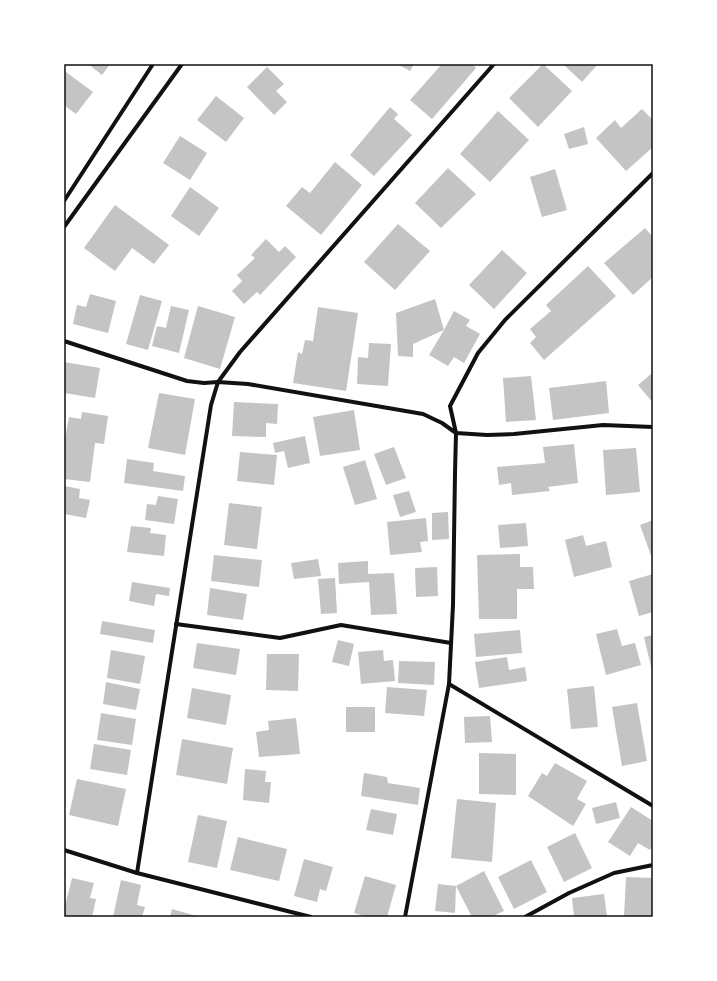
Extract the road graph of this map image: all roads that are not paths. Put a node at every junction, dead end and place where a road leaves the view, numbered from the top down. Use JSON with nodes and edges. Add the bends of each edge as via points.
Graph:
{"nodes":[{"id":1,"x":153,"y":64,"type":"edge"},
{"id":2,"x":182,"y":64,"type":"edge"},
{"id":3,"x":494,"y":64,"type":"edge"},
{"id":4,"x":653,"y":173,"type":"edge"},
{"id":5,"x":64,"y":201,"type":"edge"},
{"id":6,"x":64,"y":227,"type":"edge"},
{"id":7,"x":64,"y":342,"type":"edge"},
{"id":8,"x":218,"y":382,"type":"junction"},
{"id":9,"x":653,"y":427,"type":"edge"},
{"id":10,"x":456,"y":433,"type":"junction"},
{"id":11,"x":176,"y":624,"type":"junction"},
{"id":12,"x":451,"y":643,"type":"junction"},
{"id":13,"x":449,"y":684,"type":"junction"},
{"id":14,"x":653,"y":806,"type":"edge"},
{"id":15,"x":64,"y":850,"type":"edge"},
{"id":16,"x":653,"y":865,"type":"edge"},
{"id":17,"x":137,"y":872,"type":"junction"},
{"id":18,"x":311,"y":917,"type":"edge"},
{"id":19,"x":405,"y":917,"type":"edge"},
{"id":20,"x":525,"y":917,"type":"edge"}],
"edges":[{"from":1,"to":5,"type":"street"},
{"from":2,"to":6,"type":"street"},
{"from":3,"to":8,"type":"street","via":[[240,352]]},
{"from":4,"to":10,"type":"street","via":[[505,320],[478,353],[450,406]]},
{"from":7,"to":8,"type":"street","via":[[187,381]]},
{"from":8,"to":10,"type":"street","via":[[248,384],[423,414]]},
{"from":8,"to":11,"type":"street","via":[[211,405]]},
{"from":9,"to":10,"type":"street","via":[[604,425],[514,434]]},
{"from":10,"to":12,"type":"street"},
{"from":11,"to":12,"type":"street","via":[[280,638],[341,625]]},
{"from":11,"to":17,"type":"street"},
{"from":12,"to":13,"type":"street"},
{"from":13,"to":14,"type":"street"},
{"from":13,"to":19,"type":"street"},
{"from":15,"to":17,"type":"street"},
{"from":16,"to":20,"type":"street","via":[[614,873],[569,893]]},
{"from":17,"to":18,"type":"street"}]}
